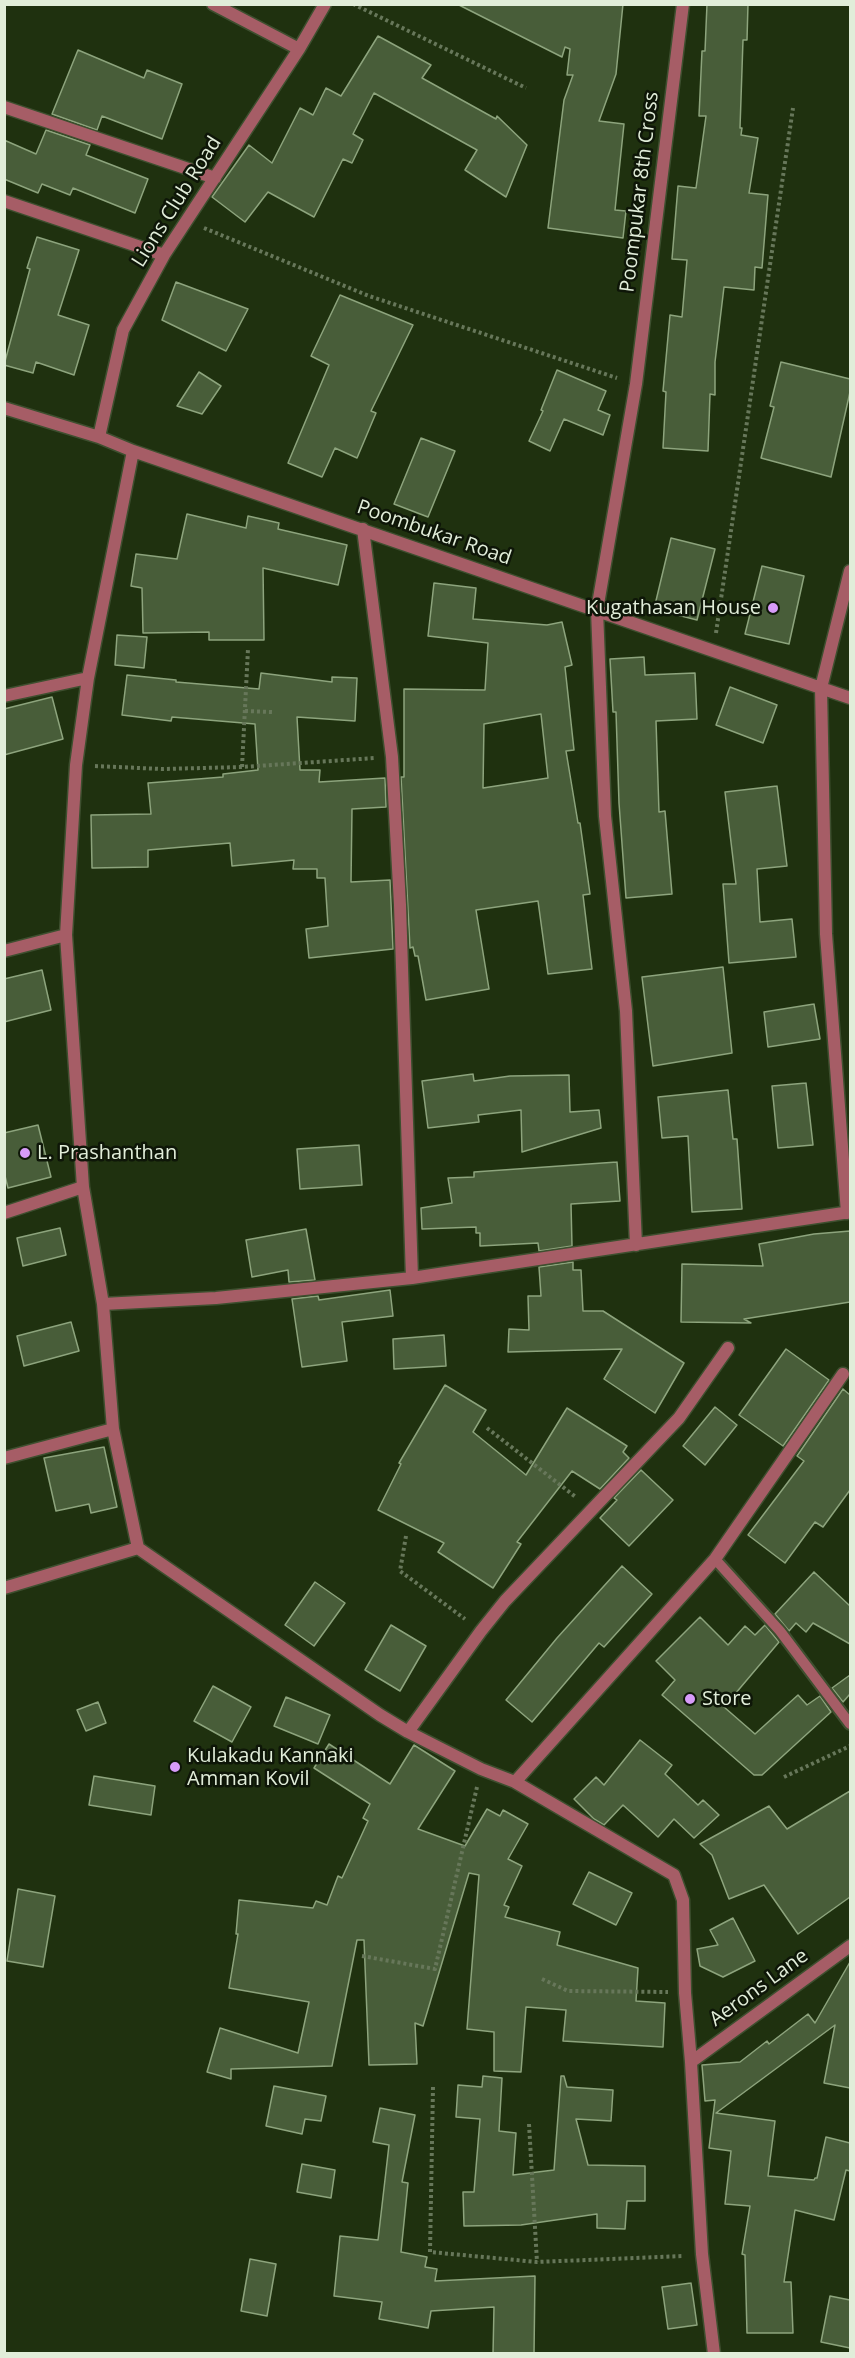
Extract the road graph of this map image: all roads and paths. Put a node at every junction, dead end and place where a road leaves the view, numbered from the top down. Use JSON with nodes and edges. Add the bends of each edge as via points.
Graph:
{"nodes":[{"id":1,"x":213,"y":4,"type":"edge"},
{"id":2,"x":325,"y":4,"type":"edge"},
{"id":3,"x":353,"y":4,"type":"edge"},
{"id":4,"x":684,"y":4,"type":"edge"},
{"id":5,"x":299,"y":49,"type":"junction"},
{"id":6,"x":526,"y":88,"type":"dead end"},
{"id":7,"x":4,"y":107,"type":"edge"},
{"id":8,"x":794,"y":108,"type":"dead end"},
{"id":9,"x":215,"y":178,"type":"junction"},
{"id":10,"x":4,"y":201,"type":"edge"},
{"id":11,"x":187,"y":220,"type":"junction"},
{"id":12,"x":164,"y":255,"type":"junction"},
{"id":13,"x":636,"y":384,"type":"junction"},
{"id":14,"x":4,"y":408,"type":"edge"},
{"id":15,"x":99,"y":437,"type":"junction"},
{"id":16,"x":133,"y":451,"type":"junction"},
{"id":17,"x":363,"y":529,"type":"junction"},
{"id":18,"x":850,"y":571,"type":"edge"},
{"id":19,"x":597,"y":610,"type":"junction"},
{"id":20,"x":248,"y":649,"type":"dead end"},
{"id":21,"x":713,"y":651,"type":"junction"},
{"id":22,"x":88,"y":678,"type":"junction"},
{"id":23,"x":821,"y":688,"type":"junction"},
{"id":24,"x":4,"y":696,"type":"edge"},
{"id":25,"x":850,"y":698,"type":"edge"},
{"id":26,"x":245,"y":711,"type":"junction"},
{"id":27,"x":272,"y":712,"type":"dead end"},
{"id":28,"x":392,"y":757,"type":"junction"},
{"id":29,"x":76,"y":765,"type":"junction"},
{"id":30,"x":242,"y":767,"type":"junction"},
{"id":31,"x":66,"y":935,"type":"junction"},
{"id":32,"x":4,"y":951,"type":"edge"},
{"id":33,"x":83,"y":1187,"type":"junction"},
{"id":34,"x":4,"y":1213,"type":"edge"},
{"id":35,"x":849,"y":1213,"type":"edge"},
{"id":36,"x":636,"y":1245,"type":"junction"},
{"id":37,"x":412,"y":1278,"type":"junction"},
{"id":38,"x":103,"y":1304,"type":"junction"},
{"id":39,"x":728,"y":1347,"type":"dead end"},
{"id":40,"x":843,"y":1374,"type":"dead end"},
{"id":41,"x":487,"y":1428,"type":"dead end"},
{"id":42,"x":113,"y":1429,"type":"junction"},
{"id":43,"x":4,"y":1458,"type":"edge"},
{"id":44,"x":592,"y":1510,"type":"junction"},
{"id":45,"x":406,"y":1536,"type":"dead end"},
{"id":46,"x":138,"y":1548,"type":"junction"},
{"id":47,"x":715,"y":1559,"type":"junction"},
{"id":48,"x":4,"y":1588,"type":"edge"},
{"id":49,"x":481,"y":1631,"type":"junction"},
{"id":50,"x":850,"y":1724,"type":"edge"},
{"id":51,"x":408,"y":1732,"type":"junction"},
{"id":52,"x":850,"y":1746,"type":"edge"},
{"id":53,"x":481,"y":1769,"type":"junction"},
{"id":54,"x":784,"y":1777,"type":"dead end"},
{"id":55,"x":515,"y":1782,"type":"junction"},
{"id":56,"x":850,"y":1946,"type":"edge"},
{"id":57,"x":362,"y":1956,"type":"dead end"},
{"id":58,"x":542,"y":1979,"type":"dead end"},
{"id":59,"x":685,"y":1993,"type":"junction"},
{"id":60,"x":692,"y":2062,"type":"junction"},
{"id":61,"x":433,"y":2087,"type":"dead end"},
{"id":62,"x":530,"y":2124,"type":"dead end"},
{"id":63,"x":702,"y":2254,"type":"junction"},
{"id":64,"x":537,"y":2262,"type":"junction"},
{"id":65,"x":714,"y":2354,"type":"edge"}],
"edges":[{"from":1,"to":5,"type":"street"},
{"from":2,"to":5,"type":"street","name":"Lions Club Road"},
{"from":3,"to":6,"type":"path"},
{"from":4,"to":13,"type":"street","name":"Poompukar 8th Cross"},
{"from":5,"to":9,"type":"street","name":"Lions Club Road"},
{"from":7,"to":9,"type":"street"},
{"from":8,"to":21,"type":"path"},
{"from":9,"to":11,"type":"street","name":"Lions Club Road"},
{"from":10,"to":12,"type":"street"},
{"from":11,"to":12,"type":"street","name":"Lions Club Road"},
{"from":11,"to":13,"type":"path","via":[[369,296]]},
{"from":12,"to":15,"type":"street","name":"Lions Club Road","via":[[123,330]]},
{"from":13,"to":19,"type":"street","name":"Poompukar 8th Cross"},
{"from":14,"to":15,"type":"street","name":"Poombukar Road"},
{"from":15,"to":16,"type":"street","name":"Poombukar Road"},
{"from":16,"to":17,"type":"street","name":"Poombukar Road"},
{"from":16,"to":22,"type":"street"},
{"from":17,"to":19,"type":"street","name":"Poombukar Road"},
{"from":17,"to":28,"type":"street"},
{"from":18,"to":23,"type":"street"},
{"from":19,"to":21,"type":"street","name":"Poombukar Road"},
{"from":19,"to":36,"type":"street","name":"Poompukar 8th Cross","via":[[605,816],[626,1011]]},
{"from":20,"to":26,"type":"path"},
{"from":21,"to":23,"type":"street","name":"Poombukar Road"},
{"from":22,"to":24,"type":"street"},
{"from":22,"to":29,"type":"street"},
{"from":23,"to":25,"type":"street","name":"Poombukar Road"},
{"from":23,"to":35,"type":"street","via":[[826,934]]},
{"from":26,"to":27,"type":"path"},
{"from":26,"to":30,"type":"path"},
{"from":28,"to":30,"type":"path"},
{"from":28,"to":37,"type":"street"},
{"from":29,"to":30,"type":"path"},
{"from":29,"to":31,"type":"street"},
{"from":31,"to":32,"type":"street"},
{"from":31,"to":33,"type":"street"},
{"from":33,"to":34,"type":"street"},
{"from":33,"to":38,"type":"street"},
{"from":35,"to":36,"type":"street"},
{"from":36,"to":37,"type":"street"},
{"from":37,"to":38,"type":"street","via":[[216,1298]]},
{"from":38,"to":42,"type":"street"},
{"from":39,"to":44,"type":"street","via":[[680,1418]]},
{"from":40,"to":47,"type":"street"},
{"from":41,"to":44,"type":"path"},
{"from":42,"to":43,"type":"street"},
{"from":42,"to":46,"type":"street"},
{"from":44,"to":49,"type":"street"},
{"from":45,"to":49,"type":"path","via":[[400,1571]]},
{"from":46,"to":48,"type":"street"},
{"from":46,"to":51,"type":"street"},
{"from":47,"to":50,"type":"lane","via":[[780,1631]]},
{"from":47,"to":55,"type":"street"},
{"from":49,"to":51,"type":"street"},
{"from":51,"to":53,"type":"street"},
{"from":52,"to":54,"type":"path"},
{"from":53,"to":55,"type":"street"},
{"from":53,"to":57,"type":"path","via":[[435,1969]]},
{"from":55,"to":59,"type":"street","via":[[674,1875],[683,1900]]},
{"from":56,"to":60,"type":"street","name":"Aerons Lane"},
{"from":58,"to":59,"type":"path","via":[[568,1991]]},
{"from":59,"to":60,"type":"street"},
{"from":60,"to":63,"type":"street"},
{"from":61,"to":64,"type":"path","via":[[430,2252]]},
{"from":62,"to":64,"type":"path"},
{"from":63,"to":64,"type":"path"},
{"from":63,"to":65,"type":"street"}]}
